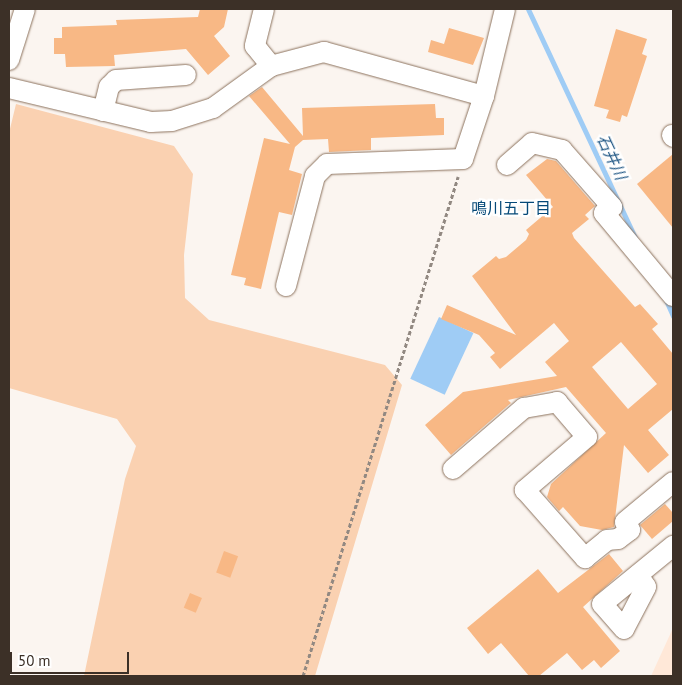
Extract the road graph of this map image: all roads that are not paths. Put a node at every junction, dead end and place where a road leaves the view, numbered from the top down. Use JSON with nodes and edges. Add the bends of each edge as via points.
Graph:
{"nodes":[{"id":1,"x":25,"y":9,"type":"edge"},
{"id":2,"x":264,"y":9,"type":"edge"},
{"id":3,"x":505,"y":9,"type":"edge"},
{"id":4,"x":9,"y":60,"type":"edge"},
{"id":5,"x":271,"y":66,"type":"junction"},
{"id":6,"x":186,"y":75,"type":"dead end"},
{"id":7,"x":9,"y":88,"type":"edge"},
{"id":8,"x":484,"y":96,"type":"junction"},
{"id":9,"x":103,"y":111,"type":"junction"},
{"id":10,"x":507,"y":165,"type":"dead end"},
{"id":11,"x":286,"y":286,"type":"dead end"},
{"id":12,"x":673,"y":296,"type":"edge"},
{"id":13,"x":453,"y":469,"type":"dead end"},
{"id":14,"x":673,"y":482,"type":"edge"},
{"id":15,"x":673,"y":546,"type":"edge"},
{"id":16,"x":638,"y":575,"type":"dead end"}],
"edges":[{"from":1,"to":4,"type":"street"},
{"from":2,"to":5,"type":"street","via":[[255,46]]},
{"from":3,"to":8,"type":"street"},
{"from":5,"to":8,"type":"street","via":[[324,52]]},
{"from":5,"to":9,"type":"street","via":[[213,108],[189,118],[151,122]]},
{"from":6,"to":9,"type":"street","via":[[116,80],[109,87]]},
{"from":7,"to":9,"type":"street"},
{"from":8,"to":11,"type":"street","via":[[463,159],[327,164],[315,176]]},
{"from":10,"to":12,"type":"street","via":[[532,143],[562,150],[612,207],[604,213]]},
{"from":13,"to":14,"type":"street","via":[[524,408],[557,402],[587,437],[525,490],[585,558],[607,540],[618,539],[630,530],[625,522]]},
{"from":15,"to":16,"type":"street"}]}
